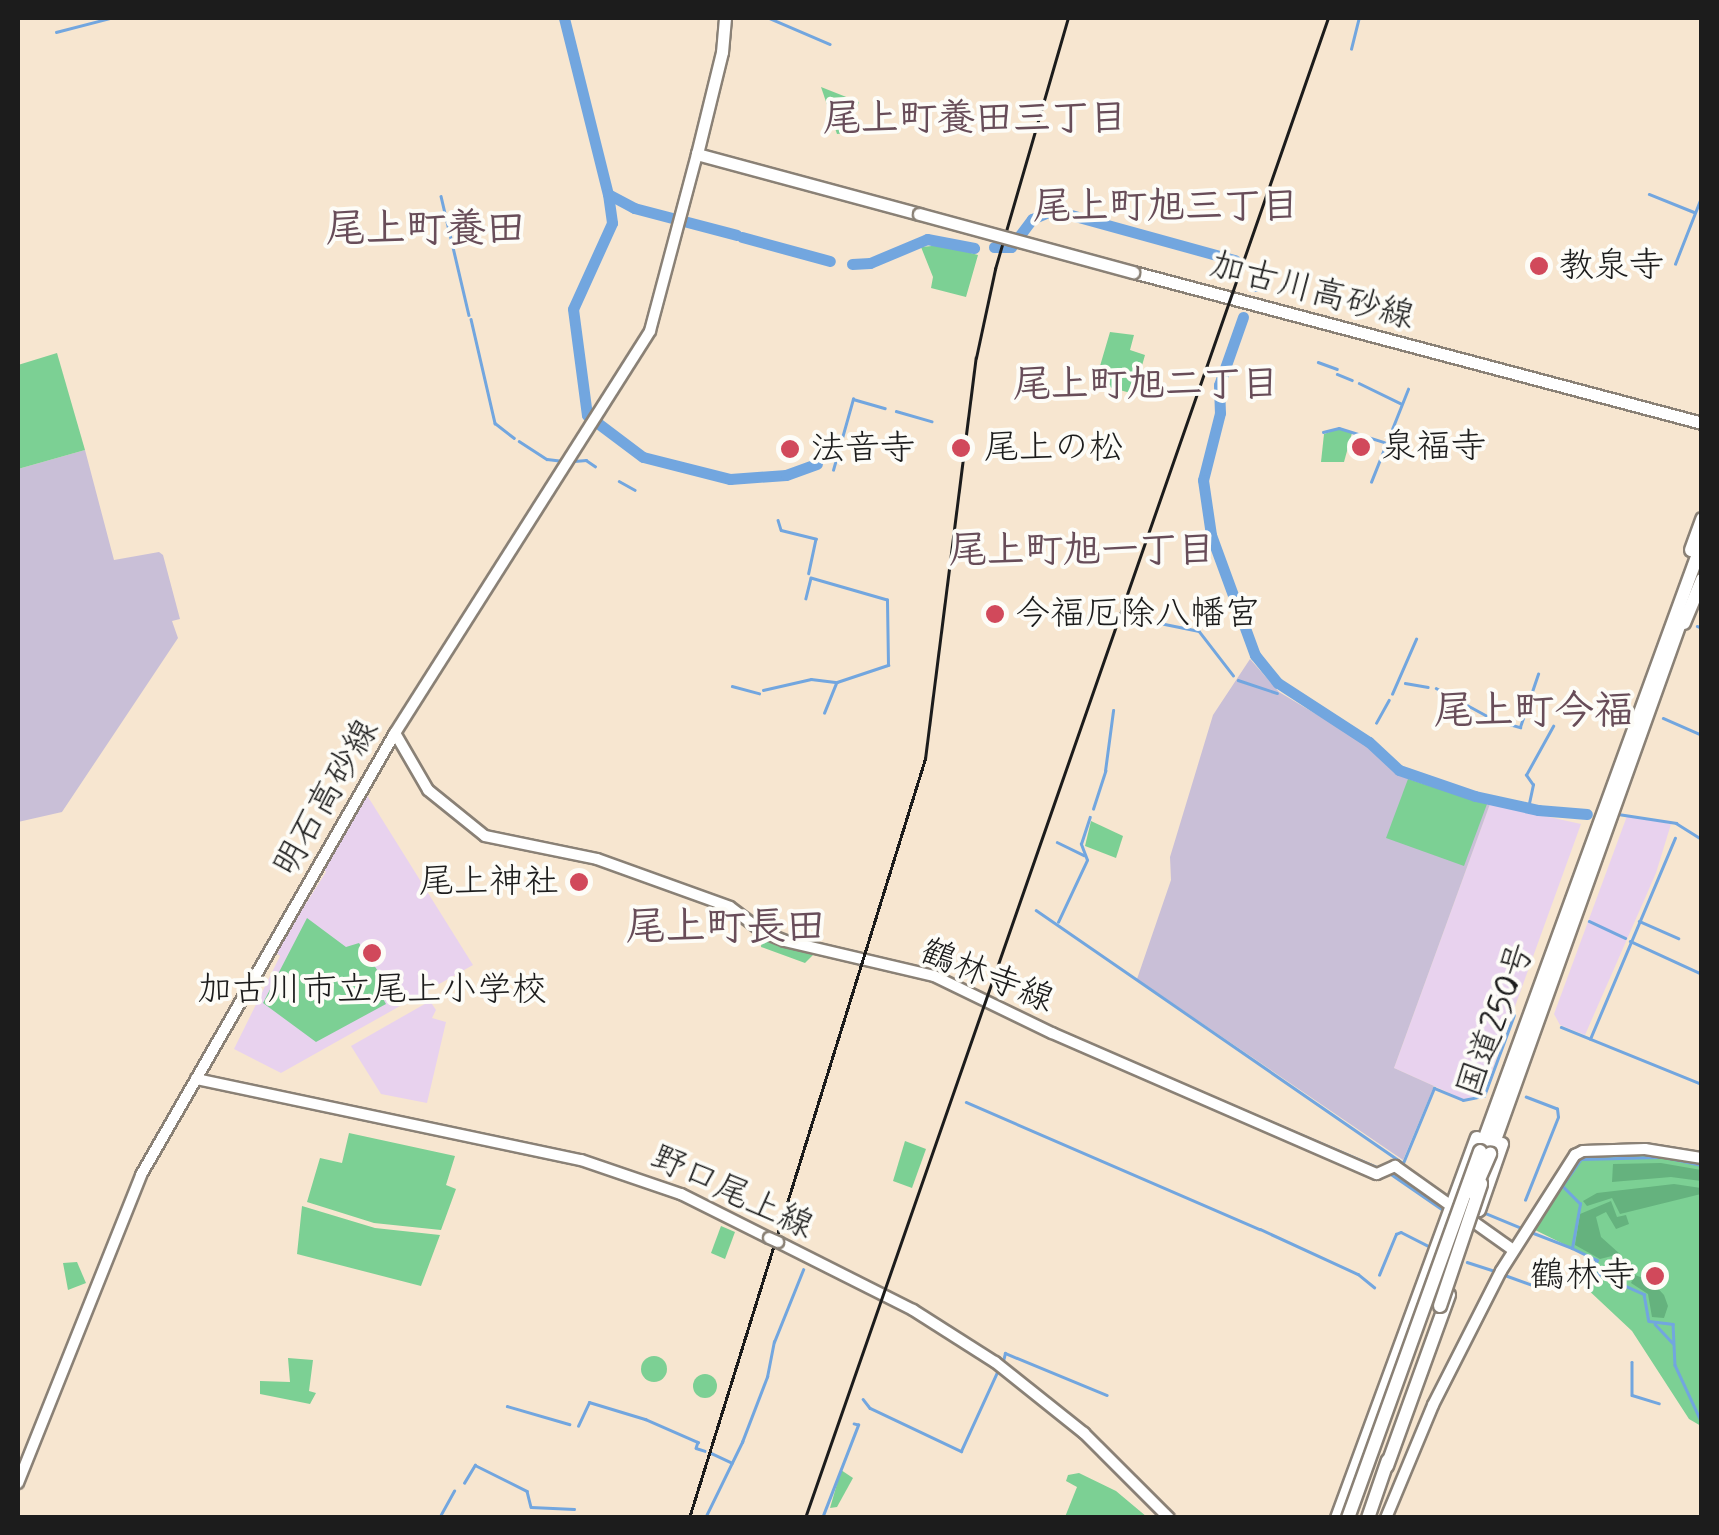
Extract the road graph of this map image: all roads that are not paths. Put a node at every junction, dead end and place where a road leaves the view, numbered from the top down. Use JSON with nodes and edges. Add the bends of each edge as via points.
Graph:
{"nodes":[{"id":1,"x":725,"y":18,"type":"edge"},
{"id":2,"x":697,"y":154,"type":"junction"},
{"id":3,"x":1702,"y":423,"type":"edge"},
{"id":4,"x":1702,"y":519,"type":"edge"},
{"id":5,"x":1702,"y":543,"type":"edge"},
{"id":6,"x":1702,"y":564,"type":"edge"},
{"id":7,"x":1702,"y":580,"type":"edge"},
{"id":8,"x":1664,"y":660,"type":"junction"},
{"id":9,"x":396,"y":733,"type":"junction"},
{"id":10,"x":1534,"y":1021,"type":"junction"},
{"id":11,"x":196,"y":1080,"type":"junction"},
{"id":12,"x":1485,"y":1152,"type":"junction"},
{"id":13,"x":1702,"y":1158,"type":"edge"},
{"id":14,"x":1483,"y":1172,"type":"junction"},
{"id":15,"x":1452,"y":1206,"type":"junction"},
{"id":16,"x":1474,"y":1223,"type":"junction"},
{"id":17,"x":1513,"y":1250,"type":"junction"},
{"id":18,"x":1386,"y":1466,"type":"junction"},
{"id":19,"x":18,"y":1483,"type":"edge"},
{"id":20,"x":1169,"y":1518,"type":"edge"},
{"id":21,"x":1338,"y":1518,"type":"edge"},
{"id":22,"x":1348,"y":1518,"type":"edge"},
{"id":23,"x":1356,"y":1518,"type":"edge"},
{"id":24,"x":1368,"y":1518,"type":"edge"},
{"id":25,"x":1386,"y":1518,"type":"edge"}],
"edges":[{"from":1,"to":2,"type":"main road"},
{"from":2,"to":3,"type":"main road","name":"加古川高砂線","bridge":true},
{"from":2,"to":9,"type":"main road","name":"明石高砂線","via":[[650,331]]},
{"from":4,"to":8,"type":"highway"},
{"from":5,"to":8,"type":"highway","name":"国道250号"},
{"from":6,"to":8,"type":"highway","name":"国道250号"},
{"from":7,"to":8,"type":"highway"},
{"from":8,"to":10,"type":"highway","name":"国道250号"},
{"from":9,"to":11,"type":"main road","name":"明石高砂線"},
{"from":9,"to":15,"type":"main road","name":"鶴林寺線","via":[[428,790],[485,836],[597,859],[730,908],[788,942],[934,976],[1377,1174],[1395,1166]]},
{"from":10,"to":12,"type":"highway","name":"国道250号"},
{"from":10,"to":15,"type":"highway","via":[[1518,1030]]},
{"from":10,"to":16,"type":"highway","via":[[1538,1041]]},
{"from":11,"to":19,"type":"main road","name":"明石高砂線","via":[[131,1197]]},
{"from":11,"to":20,"type":"main road","name":"野口尾上線","via":[[590,1163],[681,1194],[913,1310],[995,1362],[1084,1433]]},
{"from":12,"to":14,"type":"highway","name":"国道250号","bridge":true},
{"from":12,"to":22,"type":"highway","name":"国道250号","bridge":true},
{"from":13,"to":17,"type":"main road","via":[[1583,1150]]},
{"from":14,"to":18,"type":"highway","bridge":true},
{"from":14,"to":23,"type":"highway","name":"国道250号","bridge":true},
{"from":15,"to":16,"type":"main road","name":"鶴林寺線"},
{"from":15,"to":21,"type":"highway"},
{"from":16,"to":17,"type":"main road","name":"鶴林寺線"},
{"from":16,"to":18,"type":"highway"},
{"from":17,"to":25,"type":"main road","via":[[1433,1405]]},
{"from":18,"to":24,"type":"highway"}]}
